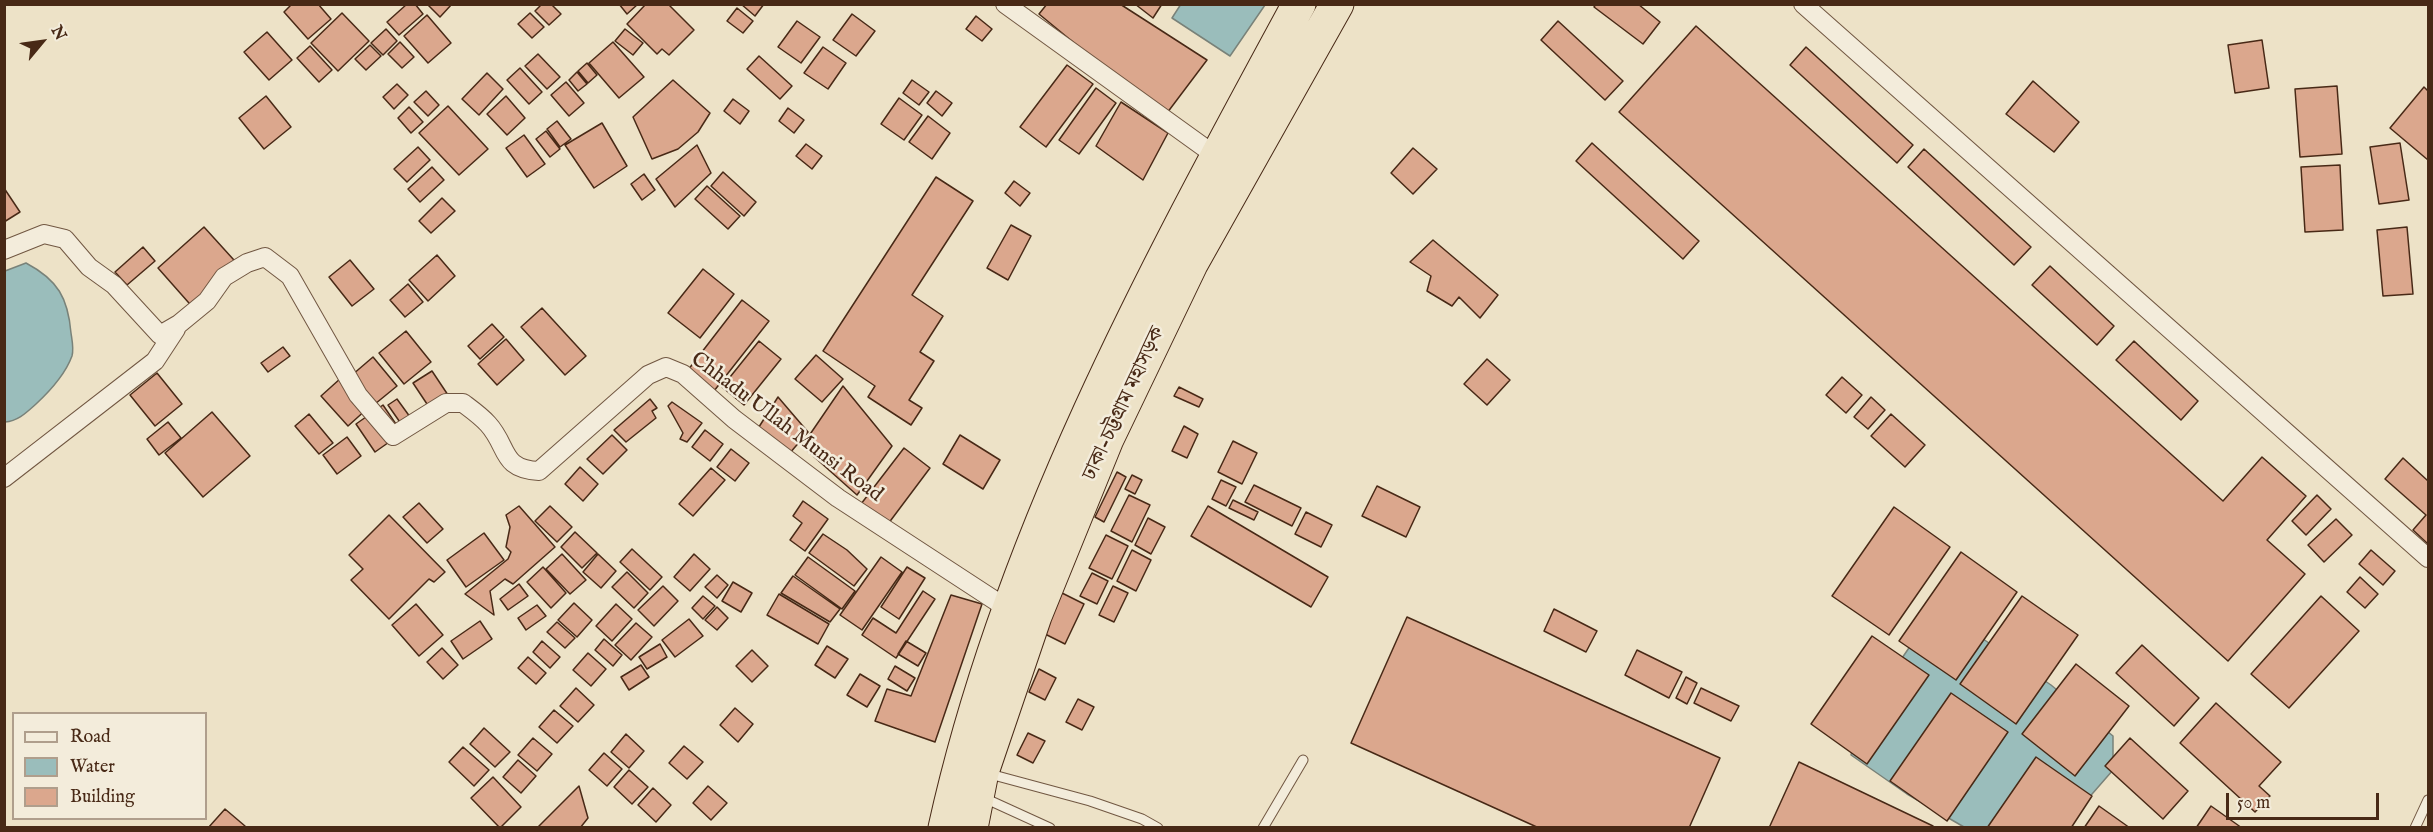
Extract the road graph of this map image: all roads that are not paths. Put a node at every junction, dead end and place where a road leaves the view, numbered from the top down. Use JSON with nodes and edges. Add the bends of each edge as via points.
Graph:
{"nodes":[{"id":1,"x":1005,"y":4,"type":"edge"},
{"id":2,"x":1299,"y":4,"type":"edge"},
{"id":3,"x":1337,"y":4,"type":"edge"},
{"id":4,"x":1803,"y":4,"type":"edge"},
{"id":5,"x":1216,"y":156,"type":"junction"},
{"id":6,"x":4,"y":250,"type":"edge"},
{"id":7,"x":179,"y":324,"type":"junction"},
{"id":8,"x":4,"y":478,"type":"edge"},
{"id":9,"x":2428,"y":558,"type":"edge"},
{"id":10,"x":1008,"y":609,"type":"junction"},
{"id":11,"x":1303,"y":760,"type":"dead end"},
{"id":12,"x":980,"y":784,"type":"junction"},
{"id":13,"x":2428,"y":800,"type":"edge"},
{"id":14,"x":945,"y":828,"type":"edge"},
{"id":15,"x":971,"y":828,"type":"edge"},
{"id":16,"x":1050,"y":828,"type":"edge"},
{"id":17,"x":1158,"y":828,"type":"edge"},
{"id":18,"x":1263,"y":828,"type":"edge"},
{"id":19,"x":2415,"y":828,"type":"edge"}],
"edges":[{"from":1,"to":5,"type":"street"},
{"from":2,"to":5,"type":"highway","name":"ঢাকা-চট্টগ্রাম মহাসড়ক"},
{"from":3,"to":12,"type":"highway","name":"ঢাকা-চট্টগ্রাম মহাসড়ক","via":[[1191,264],[1107,439],[1035,616]]},
{"from":4,"to":9,"type":"street"},
{"from":5,"to":10,"type":"highway","name":"ঢাকা-চট্টগ্রাম মহাসড়ক","via":[[1079,433]]},
{"from":6,"to":7,"type":"street","name":"Chhadu Ullah Munsi Road","via":[[44,234],[65,239],[160,335]]},
{"from":7,"to":8,"type":"street","via":[[154,361]]},
{"from":7,"to":10,"type":"street","name":"Chhadu Ullah Munsi Road","via":[[207,302],[224,277],[265,257],[290,276],[358,395],[393,436],[446,403],[463,403],[489,425],[510,462],[523,470],[539,471],[648,375],[666,367],[683,375],[838,498]]},
{"from":10,"to":14,"type":"highway","name":"ঢাকা-চট্টগ্রাম মহাসড়ক","via":[[959,766]]},
{"from":11,"to":18,"type":"lane"},
{"from":12,"to":15,"type":"highway","name":"ঢাকা-চট্টগ্রাম মহাসড়ক"},
{"from":12,"to":16,"type":"lane"},
{"from":12,"to":17,"type":"lane","via":[[1090,801]]},
{"from":13,"to":19,"type":"lane"}]}
